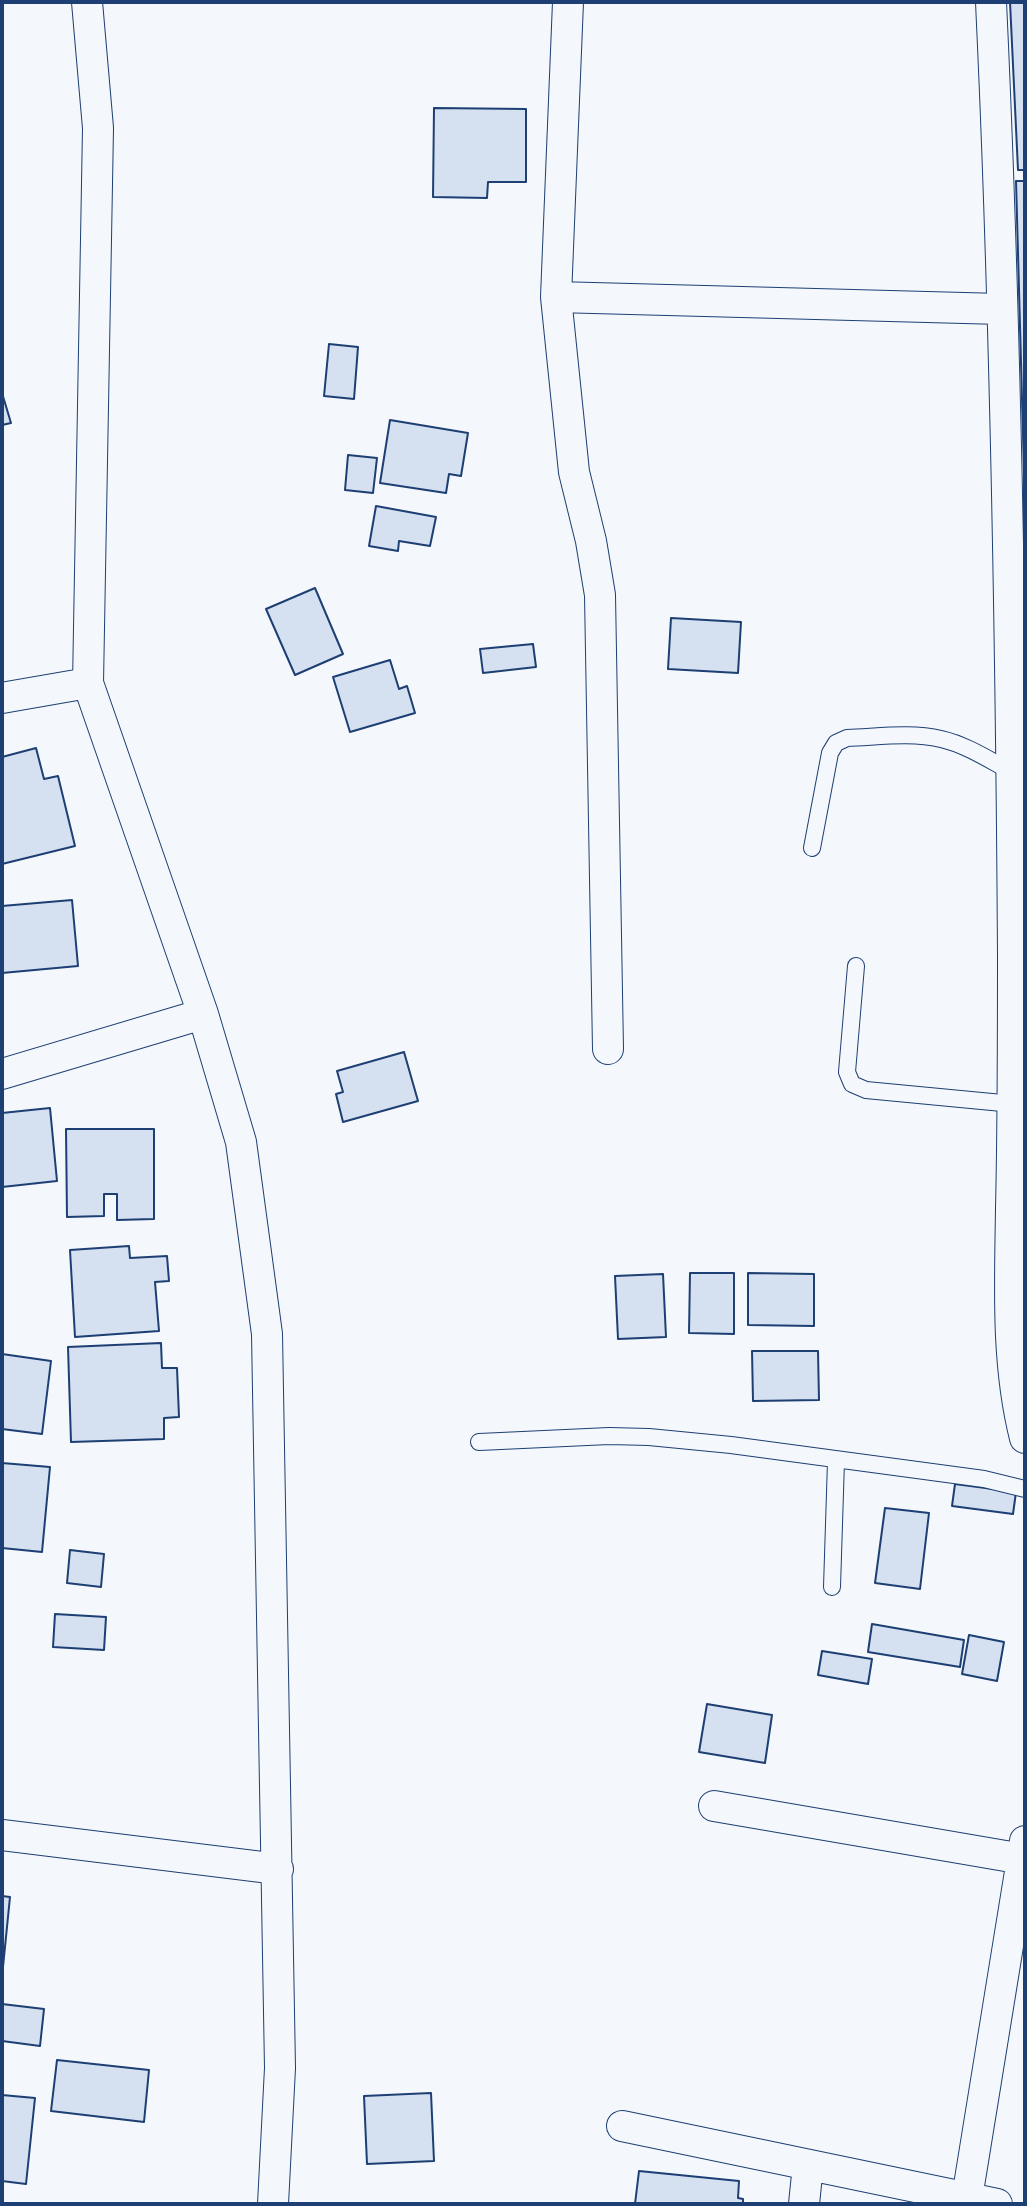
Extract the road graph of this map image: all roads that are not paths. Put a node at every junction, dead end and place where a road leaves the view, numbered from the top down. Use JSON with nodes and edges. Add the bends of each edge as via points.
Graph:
{"nodes":[{"id":1,"x":87,"y":2,"type":"edge"},
{"id":2,"x":569,"y":2,"type":"edge"},
{"id":3,"x":991,"y":2,"type":"edge"},
{"id":4,"x":556,"y":297,"type":"junction"},
{"id":5,"x":1001,"y":309,"type":"junction"},
{"id":6,"x":88,"y":683,"type":"junction"},
{"id":7,"x":2,"y":698,"type":"edge"},
{"id":8,"x":1012,"y":772,"type":"junction"},
{"id":9,"x":812,"y":848,"type":"dead end"},
{"id":10,"x":856,"y":966,"type":"dead end"},
{"id":11,"x":203,"y":1014,"type":"junction"},
{"id":12,"x":608,"y":1049,"type":"dead end"},
{"id":13,"x":2,"y":1074,"type":"edge"},
{"id":14,"x":1013,"y":1104,"type":"junction"},
{"id":15,"x":1025,"y":1438,"type":"edge"},
{"id":16,"x":478,"y":1442,"type":"dead end"},
{"id":17,"x":836,"y":1461,"type":"junction"},
{"id":18,"x":1025,"y":1489,"type":"edge"},
{"id":19,"x":832,"y":1587,"type":"dead end"},
{"id":20,"x":714,"y":1805,"type":"dead end"},
{"id":21,"x":2,"y":1835,"type":"edge"},
{"id":22,"x":1024,"y":1850,"type":"edge"},
{"id":23,"x":278,"y":1868,"type":"junction"},
{"id":24,"x":1018,"y":1942,"type":"edge"},
{"id":25,"x":622,"y":2126,"type":"dead end"},
{"id":26,"x":808,"y":2165,"type":"junction"},
{"id":27,"x":966,"y":2201,"type":"edge"},
{"id":28,"x":273,"y":2204,"type":"edge"},
{"id":29,"x":804,"y":2204,"type":"edge"},
{"id":30,"x":997,"y":2204,"type":"edge"}],
"edges":[{"from":1,"to":6,"type":"street","via":[[98,128]]},
{"from":2,"to":4,"type":"street"},
{"from":3,"to":5,"type":"street"},
{"from":4,"to":5,"type":"street"},
{"from":4,"to":12,"type":"street","via":[[574,472],[600,595]]},
{"from":5,"to":8,"type":"street"},
{"from":6,"to":7,"type":"street"},
{"from":6,"to":11,"type":"street"},
{"from":8,"to":9,"type":"lane","via":[[942,739],[847,738],[836,743],[830,754]]},
{"from":8,"to":14,"type":"street"},
{"from":10,"to":14,"type":"lane","via":[[847,1072],[852,1084],[866,1090]]},
{"from":11,"to":13,"type":"street"},
{"from":11,"to":23,"type":"street","via":[[241,1142],[267,1334]]},
{"from":14,"to":15,"type":"street","via":[[1010,1327],[1017,1407]]},
{"from":16,"to":17,"type":"lane","via":[[649,1437]]},
{"from":17,"to":18,"type":"lane","via":[[984,1479]]},
{"from":17,"to":19,"type":"lane"},
{"from":20,"to":22,"type":"street"},
{"from":21,"to":23,"type":"street"},
{"from":22,"to":24,"type":"street"},
{"from":23,"to":28,"type":"street","via":[[280,2068]]},
{"from":24,"to":27,"type":"street"},
{"from":25,"to":26,"type":"street"},
{"from":26,"to":27,"type":"street"},
{"from":26,"to":29,"type":"street"},
{"from":27,"to":30,"type":"street"}]}
